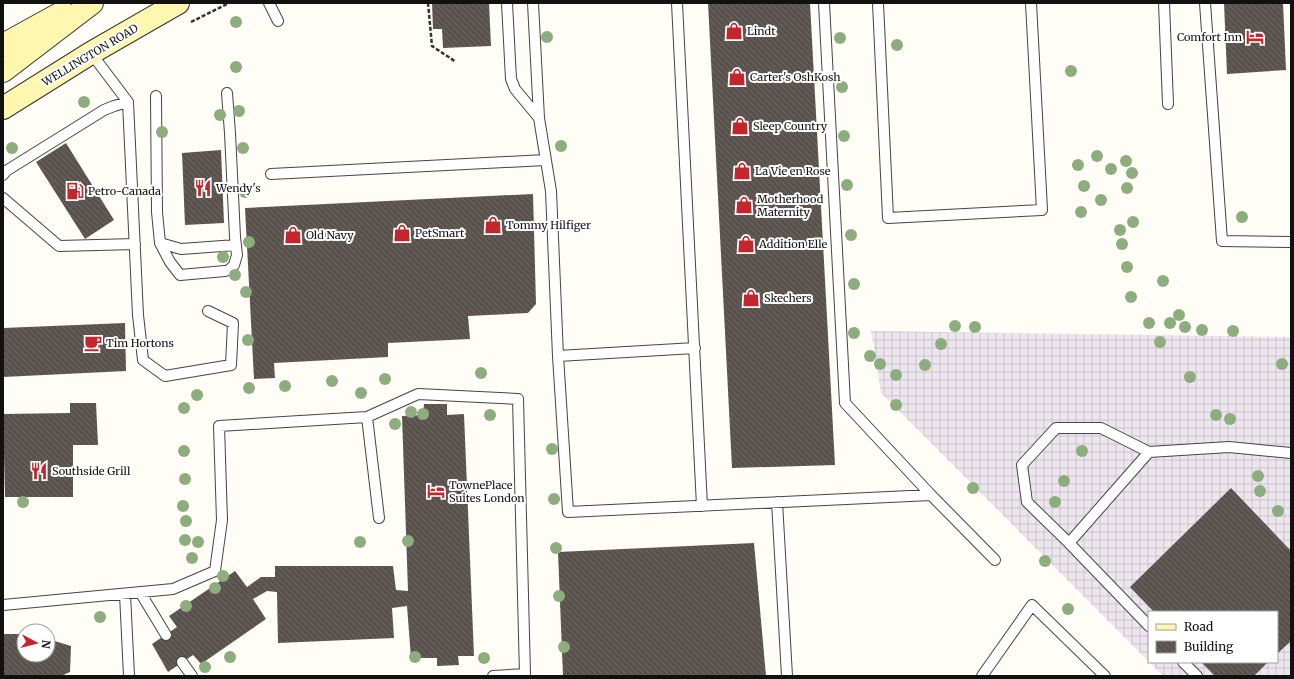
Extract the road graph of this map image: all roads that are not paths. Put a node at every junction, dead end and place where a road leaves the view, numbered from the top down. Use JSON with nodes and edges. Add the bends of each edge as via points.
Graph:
{"nodes":[{"id":1,"x":80,"y":3,"type":"edge"},
{"id":2,"x":92,"y":3,"type":"edge"},
{"id":3,"x":178,"y":3,"type":"edge"},
{"id":4,"x":269,"y":3,"type":"edge"},
{"id":5,"x":507,"y":3,"type":"edge"},
{"id":6,"x":533,"y":3,"type":"edge"},
{"id":7,"x":677,"y":3,"type":"edge"},
{"id":8,"x":824,"y":3,"type":"edge"},
{"id":9,"x":878,"y":3,"type":"edge"},
{"id":10,"x":1031,"y":3,"type":"edge"},
{"id":11,"x":1164,"y":3,"type":"edge"},
{"id":12,"x":1205,"y":3,"type":"edge"},
{"id":13,"x":278,"y":21,"type":"dead end"},
{"id":14,"x":3,"y":45,"type":"edge"},
{"id":15,"x":91,"y":53,"type":"junction"},
{"id":16,"x":3,"y":71,"type":"edge"},
{"id":17,"x":227,"y":93,"type":"dead end"},
{"id":18,"x":156,"y":96,"type":"dead end"},
{"id":19,"x":128,"y":102,"type":"junction"},
{"id":20,"x":1168,"y":104,"type":"dead end"},
{"id":21,"x":3,"y":108,"type":"edge"},
{"id":22,"x":539,"y":118,"type":"junction"},
{"id":23,"x":545,"y":160,"type":"junction"},
{"id":24,"x":271,"y":174,"type":"dead end"},
{"id":25,"x":3,"y":175,"type":"edge"},
{"id":26,"x":3,"y":198,"type":"edge"},
{"id":27,"x":1291,"y":242,"type":"edge"},
{"id":28,"x":160,"y":243,"type":"junction"},
{"id":29,"x":135,"y":244,"type":"junction"},
{"id":30,"x":236,"y":246,"type":"junction"},
{"id":31,"x":208,"y":311,"type":"dead end"},
{"id":32,"x":695,"y":348,"type":"junction"},
{"id":33,"x":558,"y":356,"type":"junction"},
{"id":34,"x":367,"y":417,"type":"junction"},
{"id":35,"x":1149,"y":452,"type":"junction"},
{"id":36,"x":1291,"y":454,"type":"edge"},
{"id":37,"x":931,"y":495,"type":"junction"},
{"id":38,"x":777,"y":502,"type":"junction"},
{"id":39,"x":702,"y":506,"type":"junction"},
{"id":40,"x":379,"y":518,"type":"dead end"},
{"id":41,"x":1069,"y":543,"type":"junction"},
{"id":42,"x":995,"y":560,"type":"dead end"},
{"id":43,"x":140,"y":592,"type":"junction"},
{"id":44,"x":125,"y":594,"type":"junction"},
{"id":45,"x":3,"y":605,"type":"edge"},
{"id":46,"x":1148,"y":625,"type":"edge"},
{"id":47,"x":166,"y":635,"type":"dead end"},
{"id":48,"x":182,"y":662,"type":"dead end"},
{"id":49,"x":1184,"y":663,"type":"edge"},
{"id":50,"x":129,"y":676,"type":"edge"},
{"id":51,"x":192,"y":676,"type":"edge"},
{"id":52,"x":492,"y":676,"type":"edge"},
{"id":53,"x":787,"y":676,"type":"edge"},
{"id":54,"x":982,"y":676,"type":"edge"},
{"id":55,"x":1105,"y":676,"type":"edge"},
{"id":56,"x":1197,"y":676,"type":"edge"}],
"edges":[{"from":1,"to":14,"type":"main road"},
{"from":2,"to":16,"type":"main road"},
{"from":3,"to":15,"type":"main road","name":"WELLINGTON ROAD"},
{"from":4,"to":13,"type":"lane"},
{"from":5,"to":22,"type":"lane","via":[[513,85]]},
{"from":6,"to":22,"type":"lane"},
{"from":7,"to":32,"type":"lane"},
{"from":8,"to":37,"type":"lane","via":[[845,403]]},
{"from":9,"to":10,"type":"lane","via":[[888,218],[1042,210]]},
{"from":11,"to":20,"type":"lane"},
{"from":12,"to":27,"type":"lane","via":[[1222,241]]},
{"from":15,"to":19,"type":"lane"},
{"from":15,"to":21,"type":"main road","name":"WELLINGTON ROAD"},
{"from":17,"to":30,"type":"lane"},
{"from":18,"to":28,"type":"lane","via":[[157,212]]},
{"from":19,"to":25,"type":"lane","via":[[104,110]]},
{"from":19,"to":29,"type":"lane"},
{"from":22,"to":23,"type":"lane"},
{"from":23,"to":24,"type":"lane"},
{"from":23,"to":33,"type":"lane","via":[[551,191]]},
{"from":26,"to":29,"type":"lane","via":[[59,246]]},
{"from":28,"to":30,"type":"lane","via":[[180,249]]},
{"from":28,"to":30,"type":"lane","via":[[180,275],[229,270],[236,260]]},
{"from":29,"to":31,"type":"lane","via":[[143,360],[165,376],[231,365],[233,323]]},
{"from":32,"to":33,"type":"lane"},
{"from":32,"to":39,"type":"lane"},
{"from":33,"to":39,"type":"lane","via":[[568,512]]},
{"from":34,"to":40,"type":"lane"},
{"from":34,"to":43,"type":"lane","via":[[220,426],[222,520],[215,571],[173,589]]},
{"from":34,"to":52,"type":"lane","via":[[418,394],[518,399],[525,674]]},
{"from":35,"to":36,"type":"lane","via":[[1229,447]]},
{"from":35,"to":41,"type":"lane"},
{"from":35,"to":41,"type":"lane","via":[[1101,428],[1056,428],[1022,465],[1027,502]]},
{"from":37,"to":38,"type":"lane"},
{"from":37,"to":42,"type":"lane"},
{"from":38,"to":39,"type":"lane"},
{"from":38,"to":53,"type":"lane"},
{"from":41,"to":46,"type":"lane"},
{"from":43,"to":44,"type":"lane"},
{"from":43,"to":47,"type":"lane"},
{"from":44,"to":45,"type":"lane"},
{"from":44,"to":50,"type":"lane"},
{"from":48,"to":51,"type":"lane"},
{"from":49,"to":56,"type":"lane"},
{"from":54,"to":55,"type":"lane","via":[[1032,605]]}]}
